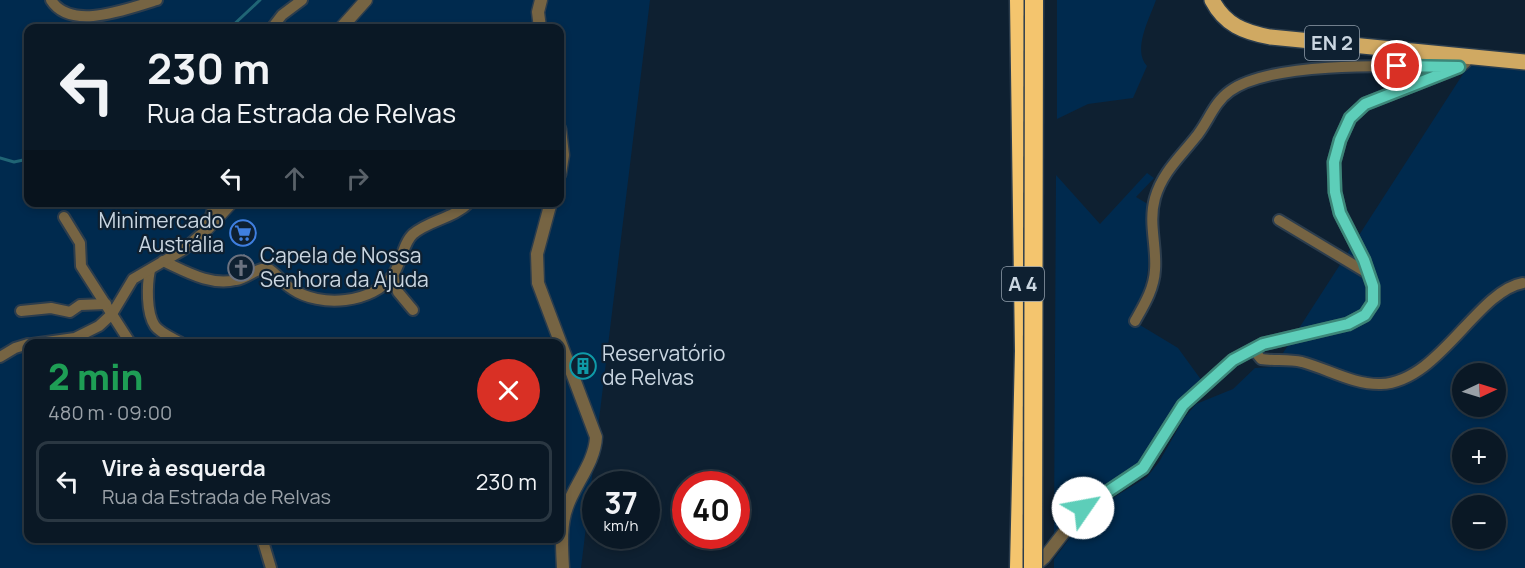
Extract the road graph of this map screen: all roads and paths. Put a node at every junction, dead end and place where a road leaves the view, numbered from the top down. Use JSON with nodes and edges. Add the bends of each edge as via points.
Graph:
{"nodes":[{"id":1,"x":51,"y":0,"type":"edge"},
{"id":2,"x":157,"y":0,"type":"edge"},
{"id":3,"x":302,"y":0,"type":"edge"},
{"id":4,"x":366,"y":0,"type":"edge"},
{"id":5,"x":541,"y":0,"type":"edge"},
{"id":6,"x":1019,"y":0,"type":"edge"},
{"id":7,"x":1034,"y":0,"type":"edge"},
{"id":8,"x":1212,"y":0,"type":"edge"},
{"id":9,"x":275,"y":24,"type":"edge"},
{"id":10,"x":345,"y":24,"type":"edge"},
{"id":11,"x":540,"y":24,"type":"edge"},
{"id":12,"x":1462,"y":62,"type":"junction"},
{"id":13,"x":1525,"y":62,"type":"edge"},
{"id":14,"x":214,"y":207,"type":"edge"},
{"id":15,"x":227,"y":207,"type":"edge"},
{"id":16,"x":464,"y":207,"type":"edge"},
{"id":17,"x":550,"y":207,"type":"edge"},
{"id":18,"x":64,"y":217,"type":"dead end"},
{"id":19,"x":1280,"y":220,"type":"dead end"},
{"id":20,"x":207,"y":229,"type":"junction"},
{"id":21,"x":164,"y":261,"type":"junction"},
{"id":22,"x":150,"y":270,"type":"junction"},
{"id":23,"x":1369,"y":274,"type":"junction"},
{"id":24,"x":393,"y":275,"type":"junction"},
{"id":25,"x":1523,"y":283,"type":"dead end"},
{"id":26,"x":106,"y":304,"type":"junction"},
{"id":27,"x":413,"y":310,"type":"dead end"},
{"id":28,"x":21,"y":311,"type":"dead end"},
{"id":29,"x":112,"y":314,"type":"junction"},
{"id":30,"x":1135,"y":321,"type":"dead end"},
{"id":31,"x":65,"y":339,"type":"edge"},
{"id":32,"x":128,"y":339,"type":"edge"},
{"id":33,"x":175,"y":339,"type":"edge"},
{"id":34,"x":559,"y":339,"type":"edge"},
{"id":35,"x":24,"y":346,"type":"edge"},
{"id":36,"x":1253,"y":349,"type":"junction"},
{"id":37,"x":564,"y":353,"type":"edge"},
{"id":38,"x":0,"y":357,"type":"edge"},
{"id":39,"x":564,"y":521,"type":"edge"},
{"id":40,"x":264,"y":543,"type":"edge"},
{"id":41,"x":562,"y":543,"type":"edge"},
{"id":42,"x":271,"y":568,"type":"edge"},
{"id":43,"x":563,"y":568,"type":"edge"},
{"id":44,"x":1019,"y":568,"type":"edge"},
{"id":45,"x":1032,"y":568,"type":"edge"}],
"edges":[{"from":1,"to":2,"type":"street","via":[[63,12],[83,16]]},
{"from":3,"to":9,"type":"street"},
{"from":4,"to":10,"type":"street"},
{"from":5,"to":11,"type":"street"},
{"from":6,"to":44,"type":"highway","number":"A 4","via":[[1024,351]]},
{"from":7,"to":45,"type":"highway","number":"A 4","bridge":true},
{"from":8,"to":12,"type":"main road","number":"EN 2","via":[[1227,21],[1255,34]]},
{"from":12,"to":13,"type":"main road","number":"EN 2"},
{"from":12,"to":23,"type":"street","via":[[1372,100],[1354,113],[1343,131],[1334,162],[1336,200]]},
{"from":12,"to":30,"type":"street","via":[[1293,71],[1254,78],[1229,92],[1171,166],[1158,191],[1152,222],[1154,279]]},
{"from":14,"to":20,"type":"street"},
{"from":15,"to":20,"type":"street"},
{"from":16,"to":24,"type":"street","via":[[413,234]]},
{"from":17,"to":34,"type":"street","via":[[537,254],[538,284]]},
{"from":18,"to":26,"type":"street","via":[[80,243],[81,264]]},
{"from":19,"to":23,"type":"street"},
{"from":20,"to":21,"type":"street"},
{"from":21,"to":22,"type":"street"},
{"from":21,"to":24,"type":"street","via":[[202,278],[221,281],[237,280],[267,268],[293,290],[324,300],[369,295]]},
{"from":22,"to":29,"type":"street","via":[[133,279]]},
{"from":22,"to":33,"type":"street","via":[[149,298],[154,324]]},
{"from":23,"to":36,"type":"street","via":[[1373,303],[1362,318]]},
{"from":24,"to":27,"type":"street","via":[[398,292]]},
{"from":25,"to":36,"type":"street","via":[[1502,293],[1436,356],[1402,380],[1390,383],[1365,382],[1298,362],[1261,359]]},
{"from":26,"to":28,"type":"street","via":[[80,305],[70,312],[51,308]]},
{"from":26,"to":29,"type":"street"},
{"from":29,"to":31,"type":"street","via":[[97,328]]},
{"from":29,"to":32,"type":"street"},
{"from":35,"to":38,"type":"street"},
{"from":36,"to":45,"type":"street","via":[[1233,360],[1187,400],[1148,462],[1077,514]]},
{"from":37,"to":39,"type":"street","via":[[596,437]]},
{"from":40,"to":42,"type":"street"},
{"from":41,"to":43,"type":"street"}]}
